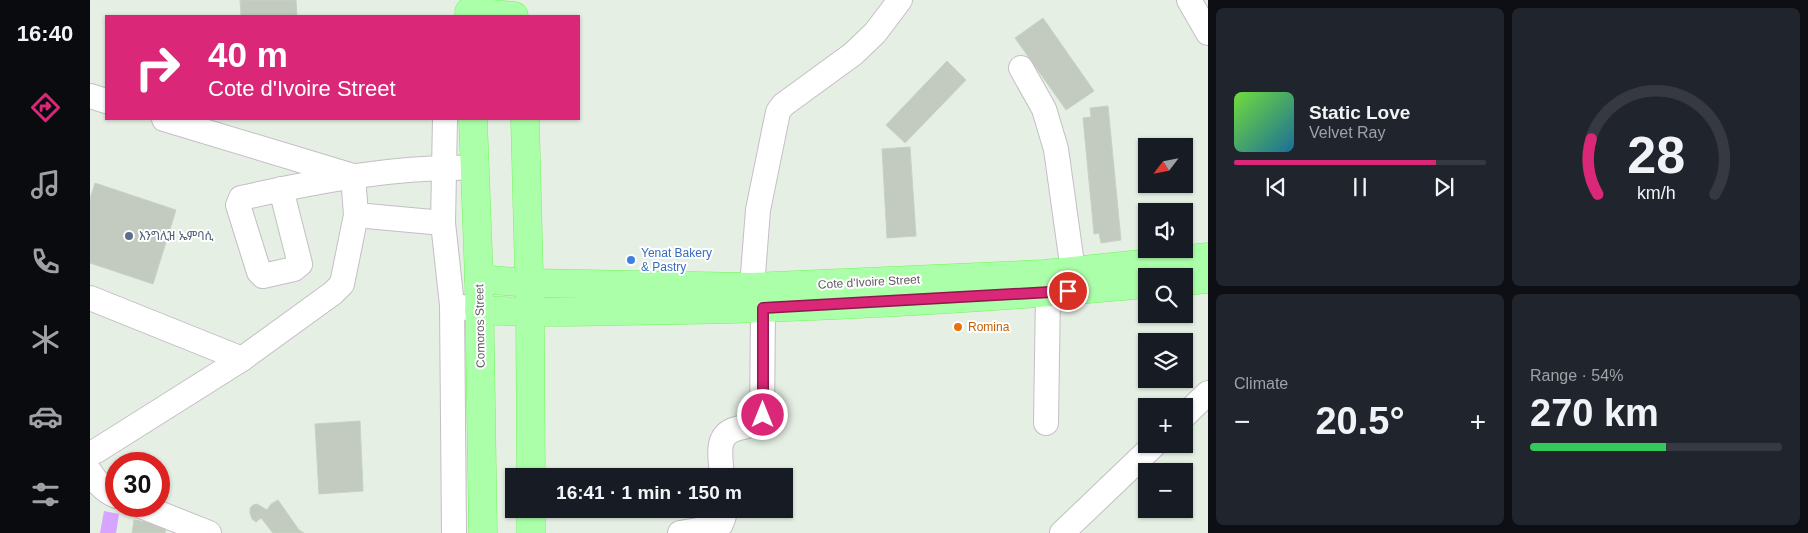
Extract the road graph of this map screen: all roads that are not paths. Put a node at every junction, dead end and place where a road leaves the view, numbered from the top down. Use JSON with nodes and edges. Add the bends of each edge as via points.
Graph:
{"nodes":[{"id":1,"x":524,"y":0,"type":"edge"},
{"id":2,"x":900,"y":0,"type":"edge"},
{"id":3,"x":1189,"y":0,"type":"edge"},
{"id":4,"x":469,"y":10,"type":"edge"},
{"id":5,"x":506,"y":15,"type":"edge"},
{"id":6,"x":523,"y":15,"type":"edge"},
{"id":7,"x":1208,"y":33,"type":"edge"},
{"id":8,"x":1021,"y":68,"type":"dead end"},
{"id":9,"x":90,"y":96,"type":"edge"},
{"id":10,"x":105,"y":101,"type":"edge"},
{"id":11,"x":167,"y":120,"type":"edge"},
{"id":12,"x":445,"y":120,"type":"edge"},
{"id":13,"x":473,"y":120,"type":"edge"},
{"id":14,"x":525,"y":120,"type":"edge"},
{"id":15,"x":444,"y":168,"type":"junction"},
{"id":16,"x":475,"y":168,"type":"junction"},
{"id":17,"x":353,"y":176,"type":"junction"},
{"id":18,"x":281,"y":189,"type":"dead end"},
{"id":19,"x":356,"y":215,"type":"junction"},
{"id":20,"x":443,"y":223,"type":"junction"},
{"id":21,"x":1208,"y":257,"type":"edge"},
{"id":22,"x":1073,"y":270,"type":"junction"},
{"id":23,"x":479,"y":279,"type":"junction"},
{"id":24,"x":1208,"y":279,"type":"edge"},
{"id":25,"x":1193,"y":280,"type":"edge"},
{"id":26,"x":529,"y":283,"type":"junction"},
{"id":27,"x":1138,"y":285,"type":"edge"},
{"id":28,"x":1048,"y":293,"type":"junction"},
{"id":29,"x":90,"y":298,"type":"edge"},
{"id":30,"x":758,"y":298,"type":"junction"},
{"id":31,"x":452,"y":305,"type":"junction"},
{"id":32,"x":479,"y":310,"type":"junction"},
{"id":33,"x":530,"y":313,"type":"junction"},
{"id":34,"x":242,"y":359,"type":"junction"},
{"id":35,"x":1208,"y":393,"type":"edge"},
{"id":36,"x":1193,"y":407,"type":"edge"},
{"id":37,"x":1046,"y":423,"type":"dead end"},
{"id":38,"x":90,"y":453,"type":"edge"},
{"id":39,"x":1146,"y":453,"type":"edge"},
{"id":40,"x":531,"y":468,"type":"edge"},
{"id":41,"x":722,"y":468,"type":"edge"},
{"id":42,"x":90,"y":472,"type":"edge"},
{"id":43,"x":105,"y":490,"type":"edge"},
{"id":44,"x":169,"y":517,"type":"edge"},
{"id":45,"x":531,"y":518,"type":"edge"},
{"id":46,"x":723,"y":518,"type":"edge"},
{"id":47,"x":1072,"y":530,"type":"edge"},
{"id":48,"x":209,"y":533,"type":"edge"},
{"id":49,"x":454,"y":533,"type":"edge"},
{"id":50,"x":483,"y":533,"type":"edge"},
{"id":51,"x":531,"y":533,"type":"edge"},
{"id":52,"x":680,"y":533,"type":"edge"}],
"edges":[{"from":1,"to":6,"type":"main road"},
{"from":2,"to":30,"type":"street","via":[[875,33],[853,54],[778,112],[758,210]]},
{"from":3,"to":7,"type":"street"},
{"from":4,"to":5,"type":"main road"},
{"from":8,"to":22,"type":"street","via":[[1044,109],[1056,149]]},
{"from":9,"to":10,"type":"street"},
{"from":11,"to":17,"type":"street"},
{"from":12,"to":15,"type":"street"},
{"from":13,"to":16,"type":"main road","name":"Comoros Street"},
{"from":14,"to":26,"type":"main road"},
{"from":15,"to":16,"type":"street"},
{"from":15,"to":17,"type":"street"},
{"from":15,"to":20,"type":"street"},
{"from":16,"to":23,"type":"main road","name":"Comoros Street"},
{"from":17,"to":18,"type":"street"},
{"from":17,"to":19,"type":"street"},
{"from":19,"to":20,"type":"street"},
{"from":19,"to":34,"type":"street","via":[[342,284]]},
{"from":20,"to":31,"type":"street"},
{"from":21,"to":22,"type":"main road","name":"Cote d'Ivoire Street"},
{"from":22,"to":30,"type":"main road","name":"Cote d'Ivoire Street"},
{"from":23,"to":26,"type":"main road","name":"Cote d'Ivoire Street"},
{"from":23,"to":32,"type":"main road","name":"Comoros Street"},
{"from":24,"to":25,"type":"main road"},
{"from":26,"to":30,"type":"main road","name":"Cote d'Ivoire Street"},
{"from":26,"to":33,"type":"main road"},
{"from":27,"to":28,"type":"main road","name":"Cote d'Ivoire Street"},
{"from":28,"to":30,"type":"main road","name":"Cote d'Ivoire Street"},
{"from":28,"to":37,"type":"street"},
{"from":29,"to":34,"type":"street"},
{"from":30,"to":33,"type":"main road","name":"Cote d'Ivoire Street"},
{"from":30,"to":41,"type":"street","via":[[762,420],[724,435],[720,444]]},
{"from":31,"to":32,"type":"street"},
{"from":31,"to":49,"type":"street"},
{"from":32,"to":33,"type":"main road","name":"Cote d'Ivoire Street"},
{"from":32,"to":50,"type":"main road","name":"Comoros Street"},
{"from":33,"to":40,"type":"main road"},
{"from":34,"to":38,"type":"street"},
{"from":35,"to":36,"type":"street"},
{"from":39,"to":47,"type":"street"},
{"from":42,"to":43,"type":"street"},
{"from":44,"to":48,"type":"street"},
{"from":45,"to":51,"type":"main road"},
{"from":46,"to":52,"type":"street","via":[[721,524]]}]}
